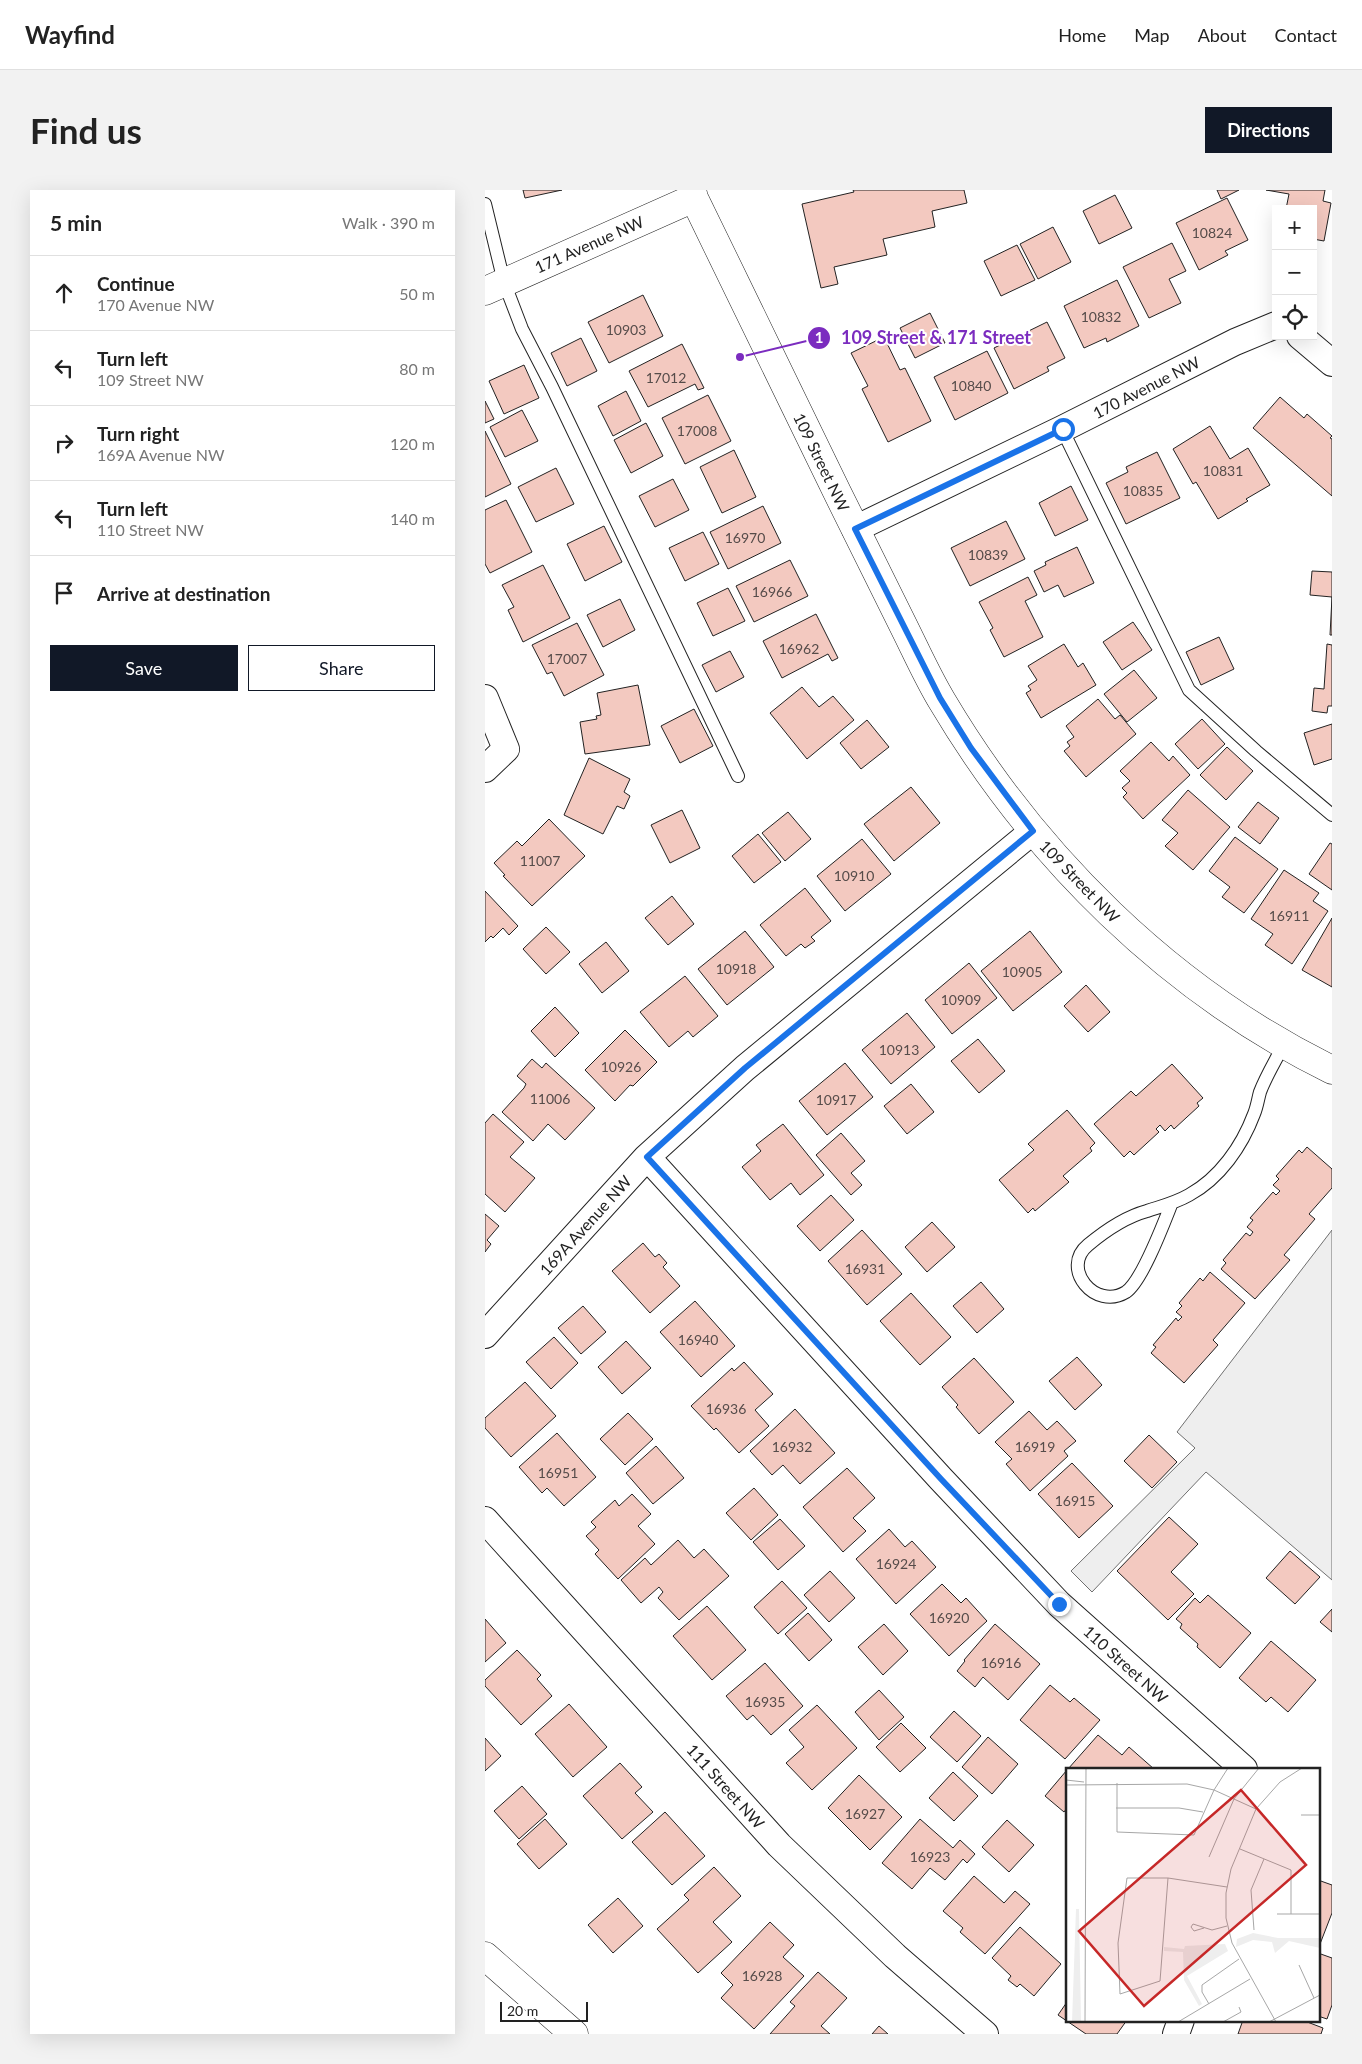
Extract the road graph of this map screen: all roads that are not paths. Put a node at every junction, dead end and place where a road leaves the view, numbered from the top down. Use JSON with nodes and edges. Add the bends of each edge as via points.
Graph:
{"nodes":[{"id":1,"x":693,"y":194,"type":"edge"},
{"id":2,"x":485,"y":204,"type":"edge"},
{"id":3,"x":494,"y":287,"type":"edge"},
{"id":4,"x":1272,"y":327,"type":"edge"},
{"id":5,"x":1305,"y":340,"type":"edge"},
{"id":6,"x":1332,"y":363,"type":"edge"},
{"id":7,"x":1063,"y":429,"type":"junction"},
{"id":8,"x":855,"y":529,"type":"junction"},
{"id":9,"x":485,"y":698,"type":"edge"},
{"id":10,"x":485,"y":769,"type":"edge"},
{"id":11,"x":738,"y":776,"type":"dead end"},
{"id":12,"x":1332,"y":814,"type":"edge"},
{"id":13,"x":1033,"y":831,"type":"junction"},
{"id":14,"x":1284,"y":1044,"type":"junction"},
{"id":15,"x":1332,"y":1070,"type":"edge"},
{"id":16,"x":647,"y":1157,"type":"junction"},
{"id":17,"x":1171,"y":1205,"type":"junction"},
{"id":18,"x":485,"y":1334,"type":"edge"},
{"id":19,"x":485,"y":1520,"type":"edge"},
{"id":20,"x":1243,"y":1768,"type":"edge"},
{"id":21,"x":485,"y":1956,"type":"edge"},
{"id":22,"x":1180,"y":2022,"type":"edge"},
{"id":23,"x":574,"y":2034,"type":"edge"},
{"id":24,"x":985,"y":2034,"type":"edge"},
{"id":25,"x":1176,"y":2034,"type":"edge"}],
"edges":[{"from":1,"to":3,"type":"street","name":"171 Avenue NW"},
{"from":1,"to":8,"type":"street","name":"109 Street NW"},
{"from":2,"to":3,"type":"lane"},
{"from":3,"to":11,"type":"lane","via":[[522,329],[552,387]]},
{"from":4,"to":7,"type":"street","name":"170 Avenue NW"},
{"from":5,"to":6,"type":"street"},
{"from":7,"to":8,"type":"street","name":"170 Avenue NW"},
{"from":7,"to":12,"type":"lane","via":[[1189,690]]},
{"from":8,"to":13,"type":"street","name":"109 Street NW","via":[[940,698],[971,748]]},
{"from":9,"to":10,"type":"street","via":[[506,749]]},
{"from":13,"to":14,"type":"street","name":"109 Street NW","via":[[1127,930],[1229,1010]]},
{"from":13,"to":16,"type":"street","name":"169A Avenue NW","via":[[745,1068]]},
{"from":14,"to":15,"type":"street","name":"109 Street NW"},
{"from":14,"to":17,"type":"lane","via":[[1260,1092],[1248,1131],[1237,1148],[1209,1181]]},
{"from":16,"to":18,"type":"street","name":"169A Avenue NW"},
{"from":16,"to":20,"type":"street","name":"110 Street NW","via":[[1059,1604]]},
{"from":17,"to":17,"type":"lane","via":[[1122,1220],[1082,1250],[1078,1260],[1081,1281],[1097,1294],[1107,1297],[1126,1292],[1155,1245]]},
{"from":19,"to":24,"type":"street","name":"111 Street NW","via":[[779,1846],[895,1956]]},
{"from":21,"to":23,"type":"street"},
{"from":22,"to":25,"type":"street"}]}
